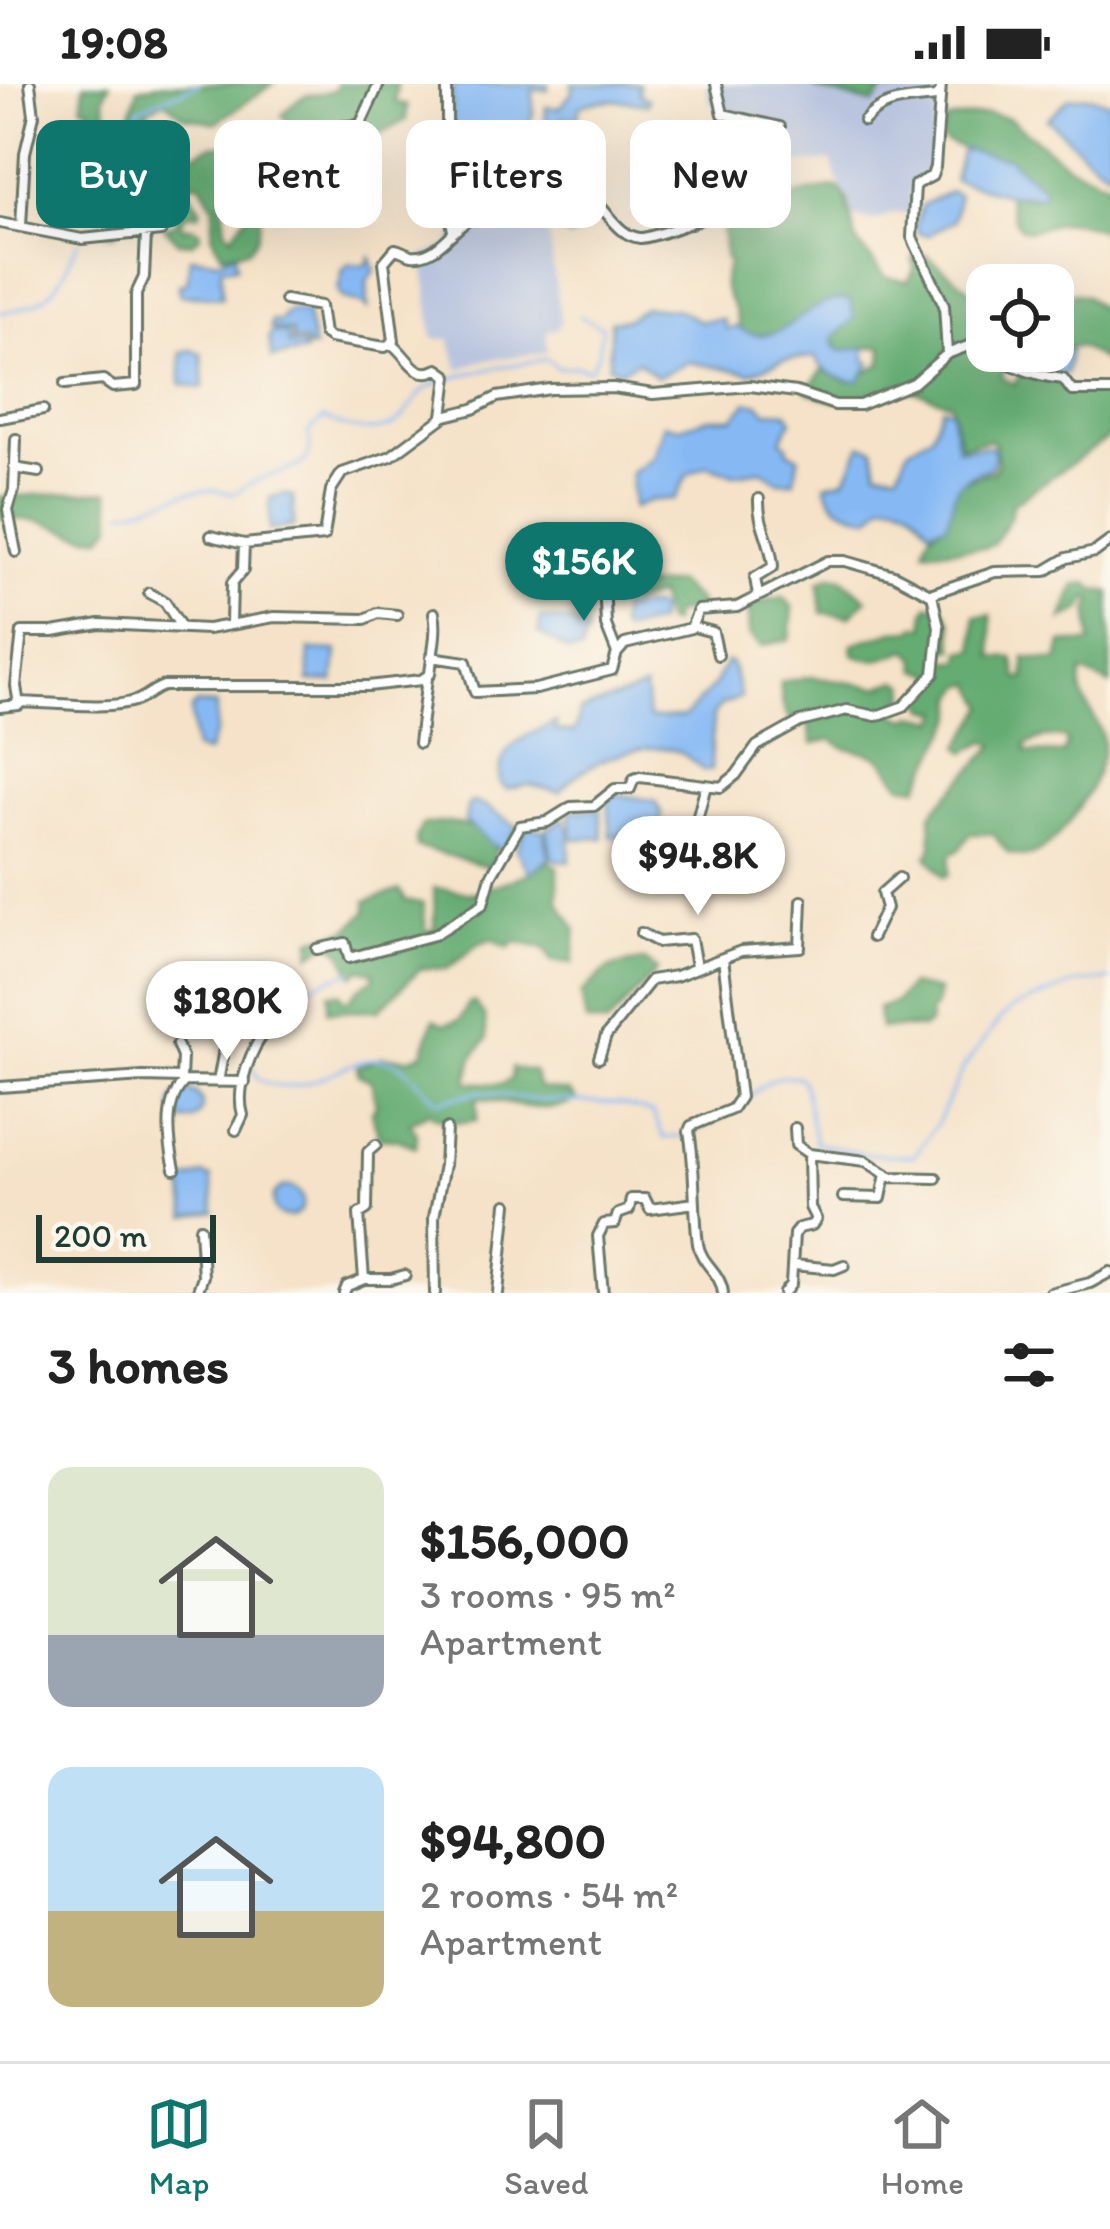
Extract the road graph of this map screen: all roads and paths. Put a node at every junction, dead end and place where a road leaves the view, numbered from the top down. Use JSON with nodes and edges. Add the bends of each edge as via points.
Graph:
{"nodes":[{"id":1,"x":30,"y":84,"type":"edge"},
{"id":2,"x":379,"y":84,"type":"edge"},
{"id":3,"x":447,"y":84,"type":"edge"},
{"id":4,"x":716,"y":84,"type":"edge"},
{"id":5,"x":941,"y":88,"type":"edge"},
{"id":6,"x":362,"y":120,"type":"edge"},
{"id":7,"x":749,"y":120,"type":"edge"},
{"id":8,"x":864,"y":121,"type":"dead end"},
{"id":9,"x":0,"y":223,"type":"edge"},
{"id":10,"x":22,"y":226,"type":"junction"},
{"id":11,"x":677,"y":228,"type":"edge"},
{"id":12,"x":161,"y":231,"type":"dead end"},
{"id":13,"x":453,"y":231,"type":"junction"},
{"id":14,"x":146,"y":234,"type":"junction"},
{"id":15,"x":285,"y":300,"type":"dead end"},
{"id":16,"x":392,"y":344,"type":"junction"},
{"id":17,"x":947,"y":354,"type":"junction"},
{"id":18,"x":65,"y":384,"type":"dead end"},
{"id":19,"x":1110,"y":391,"type":"edge"},
{"id":20,"x":44,"y":410,"type":"dead end"},
{"id":21,"x":0,"y":418,"type":"edge"},
{"id":22,"x":442,"y":418,"type":"junction"},
{"id":23,"x":16,"y":439,"type":"dead end"},
{"id":24,"x":14,"y":468,"type":"junction"},
{"id":25,"x":39,"y":472,"type":"dead end"},
{"id":26,"x":759,"y":499,"type":"dead end"},
{"id":27,"x":211,"y":536,"type":"dead end"},
{"id":28,"x":1110,"y":541,"type":"edge"},
{"id":29,"x":244,"y":544,"type":"junction"},
{"id":30,"x":16,"y":553,"type":"dead end"},
{"id":31,"x":561,"y":584,"type":"dead end"},
{"id":32,"x":149,"y":593,"type":"dead end"},
{"id":33,"x":932,"y":594,"type":"junction"},
{"id":34,"x":758,"y":596,"type":"junction"},
{"id":35,"x":434,"y":613,"type":"dead end"},
{"id":36,"x":397,"y":615,"type":"dead end"},
{"id":37,"x":231,"y":623,"type":"junction"},
{"id":38,"x":181,"y":627,"type":"junction"},
{"id":39,"x":694,"y":627,"type":"junction"},
{"id":40,"x":616,"y":653,"type":"junction"},
{"id":41,"x":718,"y":655,"type":"dead end"},
{"id":42,"x":431,"y":657,"type":"junction"},
{"id":43,"x":427,"y":678,"type":"junction"},
{"id":44,"x":17,"y":702,"type":"junction"},
{"id":45,"x":0,"y":707,"type":"edge"},
{"id":46,"x":419,"y":743,"type":"dead end"},
{"id":47,"x":706,"y":785,"type":"junction"},
{"id":48,"x":730,"y":875,"type":"dead end"},
{"id":49,"x":899,"y":878,"type":"dead end"},
{"id":50,"x":802,"y":902,"type":"dead end"},
{"id":51,"x":641,"y":933,"type":"dead end"},
{"id":52,"x":872,"y":938,"type":"dead end"},
{"id":53,"x":316,"y":949,"type":"dead end"},
{"id":54,"x":723,"y":958,"type":"junction"},
{"id":55,"x":696,"y":966,"type":"junction"},
{"id":56,"x":269,"y":1026,"type":"dead end"},
{"id":57,"x":227,"y":1034,"type":"dead end"},
{"id":58,"x":177,"y":1045,"type":"dead end"},
{"id":59,"x":599,"y":1058,"type":"dead end"},
{"id":60,"x":182,"y":1081,"type":"junction"},
{"id":61,"x":218,"y":1082,"type":"junction"},
{"id":62,"x":245,"y":1082,"type":"junction"},
{"id":63,"x":0,"y":1087,"type":"edge"},
{"id":64,"x":795,"y":1128,"type":"dead end"},
{"id":65,"x":236,"y":1130,"type":"dead end"},
{"id":66,"x":446,"y":1130,"type":"dead end"},
{"id":67,"x":376,"y":1145,"type":"dead end"},
{"id":68,"x":808,"y":1154,"type":"junction"},
{"id":69,"x":175,"y":1169,"type":"dead end"},
{"id":70,"x":886,"y":1174,"type":"junction"},
{"id":71,"x":936,"y":1178,"type":"dead end"},
{"id":72,"x":843,"y":1197,"type":"dead end"},
{"id":73,"x":694,"y":1203,"type":"junction"},
{"id":74,"x":507,"y":1204,"type":"dead end"},
{"id":75,"x":200,"y":1228,"type":"dead end"},
{"id":76,"x":794,"y":1265,"type":"junction"},
{"id":77,"x":844,"y":1265,"type":"dead end"},
{"id":78,"x":1110,"y":1272,"type":"edge"},
{"id":79,"x":405,"y":1274,"type":"dead end"},
{"id":80,"x":364,"y":1279,"type":"junction"},
{"id":81,"x":197,"y":1293,"type":"edge"},
{"id":82,"x":344,"y":1293,"type":"edge"},
{"id":83,"x":435,"y":1293,"type":"edge"},
{"id":84,"x":498,"y":1293,"type":"edge"},
{"id":85,"x":603,"y":1293,"type":"edge"},
{"id":86,"x":723,"y":1293,"type":"edge"},
{"id":87,"x":784,"y":1293,"type":"edge"},
{"id":88,"x":1050,"y":1293,"type":"edge"}],
"edges":[{"from":1,"to":10,"type":"street"},
{"from":2,"to":6,"type":"street"},
{"from":3,"to":13,"type":"street"},
{"from":4,"to":7,"type":"street","via":[[723,114]]},
{"from":5,"to":8,"type":"street","via":[[935,97],[874,109]]},
{"from":5,"to":17,"type":"street","via":[[935,167],[915,185],[912,231],[944,305]]},
{"from":9,"to":10,"type":"street"},
{"from":10,"to":14,"type":"street","via":[[82,239]]},
{"from":11,"to":13,"type":"street","via":[[649,238],[622,231],[590,200],[563,200],[483,213]]},
{"from":12,"to":14,"type":"street"},
{"from":13,"to":16,"type":"street","via":[[439,246],[415,255],[395,249],[384,262]]},
{"from":14,"to":18,"type":"street","via":[[136,294],[136,385]]},
{"from":15,"to":16,"type":"street","via":[[320,306],[330,338]]},
{"from":16,"to":22,"type":"street","via":[[418,372],[448,376]]},
{"from":17,"to":19,"type":"street","via":[[976,343],[1070,390]]},
{"from":17,"to":22,"type":"street","via":[[914,383],[860,405],[757,386],[653,394],[550,389],[497,397]]},
{"from":20,"to":21,"type":"street"},
{"from":22,"to":29,"type":"street","via":[[391,456],[342,473],[323,536]]},
{"from":23,"to":24,"type":"street"},
{"from":24,"to":25,"type":"street"},
{"from":24,"to":30,"type":"street","via":[[8,510]]},
{"from":26,"to":34,"type":"street","via":[[758,525],[771,543],[773,567],[755,578]]},
{"from":27,"to":29,"type":"street"},
{"from":28,"to":33,"type":"street","via":[[1046,571],[995,572]]},
{"from":29,"to":37,"type":"street"},
{"from":31,"to":40,"type":"street","via":[[604,580]]},
{"from":32,"to":38,"type":"street"},
{"from":33,"to":34,"type":"street","via":[[836,560]]},
{"from":33,"to":47,"type":"street","via":[[939,627],[934,674],[904,706],[800,722],[757,746],[728,784]]},
{"from":34,"to":39,"type":"street","via":[[729,609],[698,610]]},
{"from":35,"to":42,"type":"street"},
{"from":36,"to":37,"type":"street"},
{"from":37,"to":38,"type":"street"},
{"from":38,"to":44,"type":"street","via":[[22,632]]},
{"from":39,"to":40,"type":"street","via":[[636,639]]},
{"from":39,"to":41,"type":"street","via":[[713,632]]},
{"from":40,"to":42,"type":"street","via":[[612,670],[499,693],[475,692],[466,662]]},
{"from":42,"to":43,"type":"street"},
{"from":43,"to":44,"type":"street","via":[[368,686],[164,686],[127,702]]},
{"from":43,"to":46,"type":"street"},
{"from":44,"to":45,"type":"street"},
{"from":47,"to":48,"type":"street","via":[[696,850],[725,859]]},
{"from":47,"to":53,"type":"street","via":[[634,779],[594,806],[526,823],[500,859],[483,904],[434,935],[349,958],[345,943]]},
{"from":49,"to":52,"type":"street","via":[[882,893],[886,908]]},
{"from":50,"to":54,"type":"street","via":[[800,947]]},
{"from":51,"to":55,"type":"street","via":[[658,942],[691,939]]},
{"from":54,"to":55,"type":"street"},
{"from":54,"to":73,"type":"street","via":[[740,1097],[691,1126]]},
{"from":55,"to":59,"type":"street","via":[[647,983]]},
{"from":56,"to":62,"type":"street"},
{"from":57,"to":61,"type":"street"},
{"from":58,"to":60,"type":"street"},
{"from":60,"to":61,"type":"street"},
{"from":60,"to":63,"type":"street"},
{"from":60,"to":69,"type":"street","via":[[169,1144]]},
{"from":61,"to":62,"type":"street"},
{"from":62,"to":65,"type":"street"},
{"from":64,"to":68,"type":"street","via":[[796,1145]]},
{"from":66,"to":83,"type":"street","via":[[434,1217]]},
{"from":67,"to":80,"type":"street","via":[[368,1152],[367,1209],[359,1214]]},
{"from":68,"to":70,"type":"street","via":[[866,1161]]},
{"from":68,"to":76,"type":"street","via":[[816,1219],[794,1234]]},
{"from":70,"to":71,"type":"street"},
{"from":70,"to":72,"type":"street","via":[[881,1198]]},
{"from":73,"to":85,"type":"street","via":[[650,1209],[645,1198],[631,1199],[615,1223],[604,1224]]},
{"from":73,"to":86,"type":"street","via":[[700,1252]]},
{"from":74,"to":84,"type":"street"},
{"from":75,"to":81,"type":"street"},
{"from":76,"to":77,"type":"street"},
{"from":76,"to":87,"type":"street"},
{"from":78,"to":88,"type":"street"},
{"from":79,"to":80,"type":"street"},
{"from":80,"to":82,"type":"street"}]}
